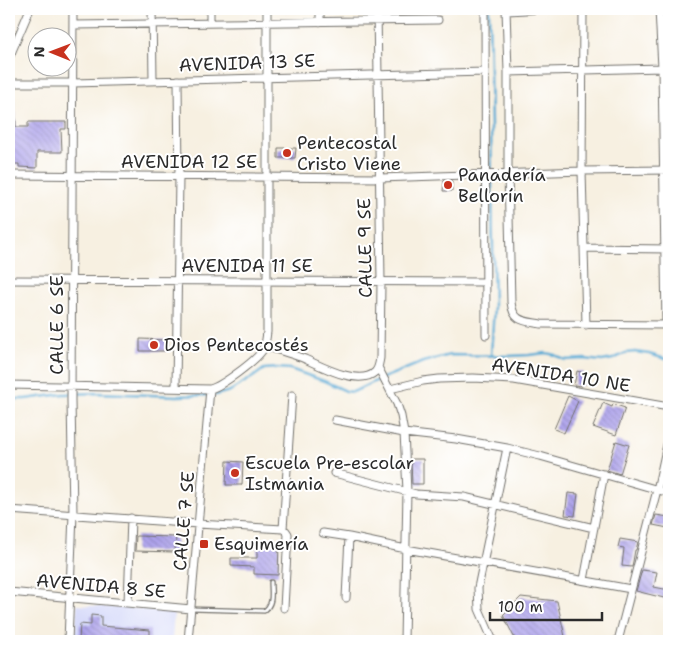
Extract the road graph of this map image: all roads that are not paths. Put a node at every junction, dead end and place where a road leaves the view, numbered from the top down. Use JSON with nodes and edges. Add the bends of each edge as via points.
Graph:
{"nodes":[{"id":1,"x":30,"y":9,"type":"edge"},
{"id":2,"x":73,"y":9,"type":"edge"},
{"id":3,"x":152,"y":9,"type":"edge"},
{"id":4,"x":210,"y":9,"type":"edge"},
{"id":5,"x":267,"y":9,"type":"edge"},
{"id":6,"x":320,"y":9,"type":"edge"},
{"id":7,"x":377,"y":9,"type":"edge"},
{"id":8,"x":485,"y":9,"type":"edge"},
{"id":9,"x":544,"y":9,"type":"edge"},
{"id":10,"x":583,"y":9,"type":"edge"},
{"id":11,"x":659,"y":9,"type":"edge"},
{"id":12,"x":507,"y":10,"type":"edge"},
{"id":13,"x":438,"y":20,"type":"dead end"},
{"id":14,"x":377,"y":21,"type":"junction"},
{"id":15,"x":320,"y":22,"type":"junction"},
{"id":16,"x":210,"y":23,"type":"junction"},
{"id":17,"x":267,"y":23,"type":"junction"},
{"id":18,"x":152,"y":24,"type":"junction"},
{"id":19,"x":73,"y":25,"type":"junction"},
{"id":20,"x":9,"y":58,"type":"edge"},
{"id":21,"x":665,"y":67,"type":"edge"},
{"id":22,"x":583,"y":70,"type":"junction"},
{"id":23,"x":485,"y":72,"type":"junction"},
{"id":24,"x":508,"y":72,"type":"junction"},
{"id":25,"x":378,"y":74,"type":"junction"},
{"id":26,"x":267,"y":77,"type":"junction"},
{"id":27,"x":153,"y":80,"type":"junction"},
{"id":28,"x":178,"y":80,"type":"junction"},
{"id":29,"x":73,"y":82,"type":"junction"},
{"id":30,"x":9,"y":83,"type":"edge"},
{"id":31,"x":666,"y":121,"type":"edge"},
{"id":32,"x":582,"y":170,"type":"junction"},
{"id":33,"x":666,"y":170,"type":"edge"},
{"id":34,"x":508,"y":173,"type":"junction"},
{"id":35,"x":487,"y":174,"type":"junction"},
{"id":36,"x":9,"y":176,"type":"edge"},
{"id":37,"x":73,"y":177,"type":"junction"},
{"id":38,"x":179,"y":177,"type":"junction"},
{"id":39,"x":267,"y":177,"type":"junction"},
{"id":40,"x":380,"y":178,"type":"junction"},
{"id":41,"x":585,"y":248,"type":"junction"},
{"id":42,"x":667,"y":249,"type":"edge"},
{"id":43,"x":9,"y":280,"type":"edge"},
{"id":44,"x":72,"y":280,"type":"junction"},
{"id":45,"x":176,"y":281,"type":"junction"},
{"id":46,"x":267,"y":281,"type":"junction"},
{"id":47,"x":381,"y":282,"type":"junction"},
{"id":48,"x":486,"y":282,"type":"junction"},
{"id":49,"x":586,"y":325,"type":"junction"},
{"id":50,"x":668,"y":325,"type":"edge"},
{"id":51,"x":486,"y":335,"type":"dead end"},
{"id":52,"x":264,"y":346,"type":"junction"},
{"id":53,"x":380,"y":369,"type":"junction"},
{"id":54,"x":9,"y":384,"type":"edge"},
{"id":55,"x":72,"y":387,"type":"junction"},
{"id":56,"x":176,"y":388,"type":"junction"},
{"id":57,"x":390,"y":390,"type":"junction"},
{"id":58,"x":210,"y":391,"type":"junction"},
{"id":59,"x":292,"y":395,"type":"dead end"},
{"id":60,"x":669,"y":408,"type":"edge"},
{"id":61,"x":335,"y":420,"type":"dead end"},
{"id":62,"x":404,"y":433,"type":"junction"},
{"id":63,"x":669,"y":436,"type":"edge"},
{"id":64,"x":507,"y":448,"type":"junction"},
{"id":65,"x":334,"y":473,"type":"dead end"},
{"id":66,"x":604,"y":474,"type":"junction"},
{"id":67,"x":658,"y":490,"type":"junction"},
{"id":68,"x":407,"y":491,"type":"junction"},
{"id":69,"x":669,"y":493,"type":"edge"},
{"id":70,"x":495,"y":504,"type":"junction"},
{"id":71,"x":9,"y":510,"type":"edge"},
{"id":72,"x":73,"y":514,"type":"junction"},
{"id":73,"x":131,"y":518,"type":"junction"},
{"id":74,"x":198,"y":524,"type":"junction"},
{"id":75,"x":594,"y":528,"type":"junction"},
{"id":76,"x":283,"y":529,"type":"junction"},
{"id":77,"x":323,"y":533,"type":"dead end"},
{"id":78,"x":349,"y":537,"type":"junction"},
{"id":79,"x":406,"y":549,"type":"junction"},
{"id":80,"x":483,"y":562,"type":"junction"},
{"id":81,"x":584,"y":580,"type":"junction"},
{"id":82,"x":271,"y":582,"type":"dead end"},
{"id":83,"x":631,"y":590,"type":"junction"},
{"id":84,"x":9,"y":592,"type":"edge"},
{"id":85,"x":70,"y":598,"type":"junction"},
{"id":86,"x":346,"y":598,"type":"dead end"},
{"id":87,"x":128,"y":603,"type":"junction"},
{"id":88,"x":284,"y":608,"type":"dead end"},
{"id":89,"x":191,"y":609,"type":"junction"},
{"id":90,"x":68,"y":641,"type":"edge"},
{"id":91,"x":188,"y":641,"type":"edge"},
{"id":92,"x":404,"y":641,"type":"edge"},
{"id":93,"x":493,"y":641,"type":"edge"},
{"id":94,"x":618,"y":641,"type":"edge"}],
"edges":[{"from":1,"to":20,"type":"street"},
{"from":2,"to":19,"type":"street","name":"CALLE 6 SE"},
{"from":3,"to":18,"type":"street"},
{"from":4,"to":16,"type":"street"},
{"from":5,"to":17,"type":"street"},
{"from":6,"to":15,"type":"street"},
{"from":7,"to":14,"type":"street","name":"CALLE 9 SE"},
{"from":8,"to":23,"type":"street"},
{"from":9,"to":12,"type":"street"},
{"from":10,"to":22,"type":"street"},
{"from":11,"to":21,"type":"street"},
{"from":12,"to":24,"type":"street"},
{"from":13,"to":14,"type":"street"},
{"from":14,"to":15,"type":"street"},
{"from":14,"to":25,"type":"street","name":"CALLE 9 SE"},
{"from":15,"to":17,"type":"street"},
{"from":16,"to":17,"type":"street"},
{"from":16,"to":18,"type":"street"},
{"from":17,"to":26,"type":"street"},
{"from":18,"to":19,"type":"street"},
{"from":18,"to":27,"type":"street"},
{"from":19,"to":29,"type":"street","name":"CALLE 6 SE"},
{"from":21,"to":22,"type":"street"},
{"from":21,"to":31,"type":"street"},
{"from":22,"to":24,"type":"street"},
{"from":22,"to":32,"type":"street"},
{"from":23,"to":25,"type":"street","name":"AVENIDA 13 SE"},
{"from":23,"to":35,"type":"street"},
{"from":24,"to":34,"type":"street"},
{"from":25,"to":26,"type":"street","name":"AVENIDA 13 SE"},
{"from":25,"to":40,"type":"street","name":"CALLE 9 SE"},
{"from":26,"to":28,"type":"street","name":"AVENIDA 13 SE"},
{"from":26,"to":39,"type":"street"},
{"from":27,"to":28,"type":"street","name":"AVENIDA 13 SE"},
{"from":27,"to":29,"type":"street","name":"AVENIDA 13 SE"},
{"from":28,"to":38,"type":"street"},
{"from":29,"to":30,"type":"street","name":"AVENIDA 13 SE"},
{"from":29,"to":37,"type":"street","name":"CALLE 6 SE"},
{"from":31,"to":33,"type":"street"},
{"from":32,"to":33,"type":"street","name":"AVENIDA 12 SE"},
{"from":32,"to":34,"type":"street","name":"AVENIDA 12 SE"},
{"from":32,"to":41,"type":"street"},
{"from":33,"to":42,"type":"street"},
{"from":34,"to":35,"type":"street","name":"AVENIDA 12 SE"},
{"from":34,"to":49,"type":"street","via":[[514,315],[525,322]]},
{"from":35,"to":40,"type":"street","name":"AVENIDA 12 SE"},
{"from":35,"to":48,"type":"street"},
{"from":36,"to":37,"type":"street","name":"AVENIDA 12 SE"},
{"from":37,"to":38,"type":"street","name":"AVENIDA 12 SE"},
{"from":37,"to":44,"type":"street","name":"CALLE 6 SE"},
{"from":38,"to":39,"type":"street","name":"AVENIDA 12 SE"},
{"from":38,"to":45,"type":"street"},
{"from":39,"to":40,"type":"street","name":"AVENIDA 12 SE"},
{"from":39,"to":46,"type":"street"},
{"from":40,"to":47,"type":"street","name":"CALLE 9 SE"},
{"from":41,"to":42,"type":"street"},
{"from":41,"to":49,"type":"street"},
{"from":42,"to":50,"type":"street"},
{"from":43,"to":44,"type":"street","name":"AVENIDA 11 SE"},
{"from":44,"to":45,"type":"street","name":"AVENIDA 11 SE"},
{"from":44,"to":55,"type":"street","name":"CALLE 6 SE"},
{"from":45,"to":46,"type":"street","name":"AVENIDA 11 SE"},
{"from":45,"to":56,"type":"street"},
{"from":46,"to":47,"type":"street","name":"AVENIDA 11 SE"},
{"from":46,"to":52,"type":"street"},
{"from":47,"to":48,"type":"street","name":"AVENIDA 11 SE"},
{"from":47,"to":53,"type":"street","name":"CALLE 9 SE"},
{"from":48,"to":51,"type":"street"},
{"from":49,"to":50,"type":"street"},
{"from":52,"to":53,"type":"street","via":[[348,376],[367,376]]},
{"from":52,"to":58,"type":"street","via":[[238,372]]},
{"from":53,"to":57,"type":"street"},
{"from":54,"to":55,"type":"street"},
{"from":55,"to":56,"type":"street"},
{"from":55,"to":72,"type":"street","name":"CALLE 6 SE"},
{"from":56,"to":58,"type":"street"},
{"from":57,"to":60,"type":"street","name":"AVENIDA 10 NE","via":[[439,379],[514,380]]},
{"from":57,"to":62,"type":"street"},
{"from":58,"to":74,"type":"street","name":"CALLE 7 SE"},
{"from":59,"to":76,"type":"street"},
{"from":61,"to":62,"type":"street"},
{"from":62,"to":64,"type":"street"},
{"from":62,"to":68,"type":"street"},
{"from":63,"to":67,"type":"street"},
{"from":64,"to":66,"type":"street"},
{"from":64,"to":70,"type":"street"},
{"from":65,"to":68,"type":"street"},
{"from":66,"to":67,"type":"street"},
{"from":66,"to":75,"type":"street"},
{"from":67,"to":69,"type":"street"},
{"from":67,"to":83,"type":"street"},
{"from":68,"to":70,"type":"street"},
{"from":68,"to":79,"type":"street"},
{"from":70,"to":75,"type":"street"},
{"from":70,"to":80,"type":"street"},
{"from":71,"to":72,"type":"street"},
{"from":72,"to":73,"type":"street"},
{"from":72,"to":85,"type":"street","name":"CALLE 6 SE"},
{"from":73,"to":74,"type":"street"},
{"from":73,"to":87,"type":"street"},
{"from":74,"to":76,"type":"street"},
{"from":74,"to":89,"type":"street","name":"CALLE 7 SE"},
{"from":75,"to":81,"type":"street"},
{"from":76,"to":88,"type":"street","via":[[288,534]]},
{"from":77,"to":78,"type":"street"},
{"from":78,"to":79,"type":"street"},
{"from":78,"to":86,"type":"street"},
{"from":79,"to":80,"type":"street"},
{"from":79,"to":92,"type":"street"},
{"from":80,"to":81,"type":"street"},
{"from":80,"to":93,"type":"street","via":[[478,588],[479,609]]},
{"from":81,"to":83,"type":"street"},
{"from":82,"to":89,"type":"lane","via":[[271,601],[264,611]]},
{"from":83,"to":94,"type":"street"},
{"from":84,"to":85,"type":"street","name":"AVENIDA 8 SE"},
{"from":85,"to":87,"type":"street","name":"AVENIDA 8 SE"},
{"from":85,"to":90,"type":"street","name":"CALLE 6 SE"},
{"from":87,"to":89,"type":"street","name":"AVENIDA 8 SE"},
{"from":89,"to":91,"type":"street","name":"CALLE 7 SE"}]}
